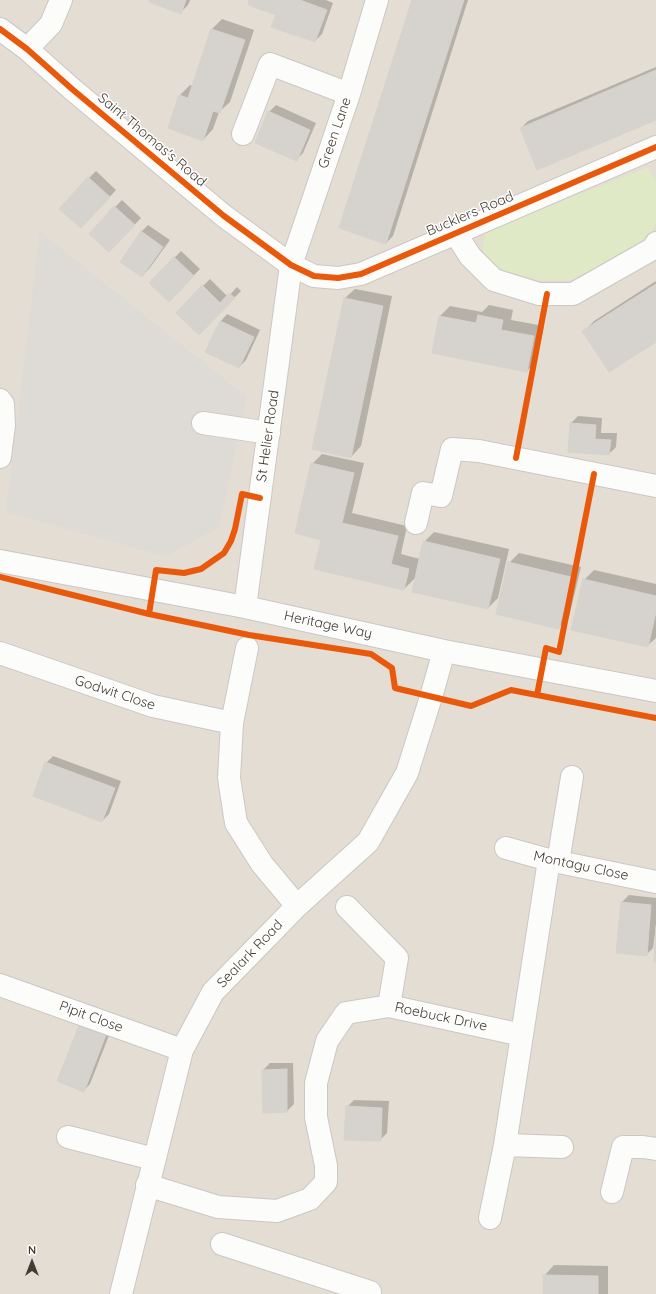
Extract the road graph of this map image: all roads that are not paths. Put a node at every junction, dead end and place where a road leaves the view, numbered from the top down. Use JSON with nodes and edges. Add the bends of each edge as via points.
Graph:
{"nodes":[{"id":1,"x":61,"y":0,"type":"edge"},
{"id":2,"x":377,"y":0,"type":"edge"},
{"id":3,"x":0,"y":30,"type":"edge"},
{"id":4,"x":27,"y":49,"type":"junction"},
{"id":5,"x":349,"y":94,"type":"junction"},
{"id":6,"x":243,"y":134,"type":"dead end"},
{"id":7,"x":656,"y":147,"type":"edge"},
{"id":8,"x":456,"y":234,"type":"junction"},
{"id":9,"x":656,"y":243,"type":"edge"},
{"id":10,"x":291,"y":265,"type":"junction"},
{"id":11,"x":0,"y":400,"type":"edge"},
{"id":12,"x":203,"y":423,"type":"dead end"},
{"id":13,"x":269,"y":433,"type":"junction"},
{"id":14,"x":0,"y":457,"type":"edge"},
{"id":15,"x":656,"y":486,"type":"edge"},
{"id":16,"x":416,"y":523,"type":"dead end"},
{"id":17,"x":0,"y":561,"type":"edge"},
{"id":18,"x":245,"y":607,"type":"junction"},
{"id":19,"x":247,"y":648,"type":"dead end"},
{"id":20,"x":444,"y":651,"type":"junction"},
{"id":21,"x":0,"y":654,"type":"edge"},
{"id":22,"x":656,"y":691,"type":"edge"},
{"id":23,"x":232,"y":723,"type":"junction"},
{"id":24,"x":572,"y":777,"type":"dead end"},
{"id":25,"x":506,"y":848,"type":"dead end"},
{"id":26,"x":553,"y":861,"type":"junction"},
{"id":27,"x":656,"y":882,"type":"edge"},
{"id":28,"x":298,"y":906,"type":"junction"},
{"id":29,"x":347,"y":906,"type":"dead end"},
{"id":30,"x":0,"y":985,"type":"edge"},
{"id":31,"x":389,"y":1006,"type":"junction"},
{"id":32,"x":522,"y":1034,"type":"junction"},
{"id":33,"x":182,"y":1050,"type":"junction"},
{"id":34,"x":68,"y":1137,"type":"dead end"},
{"id":35,"x":505,"y":1145,"type":"junction"},
{"id":36,"x":562,"y":1147,"type":"dead end"},
{"id":37,"x":656,"y":1149,"type":"edge"},
{"id":38,"x":154,"y":1159,"type":"junction"},
{"id":39,"x":147,"y":1185,"type":"junction"},
{"id":40,"x":612,"y":1192,"type":"dead end"},
{"id":41,"x":490,"y":1218,"type":"dead end"},
{"id":42,"x":222,"y":1244,"type":"dead end"},
{"id":43,"x":121,"y":1294,"type":"edge"},
{"id":44,"x":369,"y":1294,"type":"edge"}],
"edges":[{"from":1,"to":4,"type":"street","via":[[51,24]]},
{"from":2,"to":5,"type":"street","name":"Green Lane"},
{"from":3,"to":4,"type":"street","name":"Saint Thomas's Road"},
{"from":4,"to":10,"type":"street","name":"Saint Thomas's Road","via":[[218,211]]},
{"from":5,"to":6,"type":"street","via":[[270,64]]},
{"from":5,"to":10,"type":"street","name":"Green Lane"},
{"from":7,"to":8,"type":"street","name":"Bucklers Road"},
{"from":8,"to":9,"type":"street","name":"Bucklers Road","via":[[470,256],[494,280],[539,294],[573,294],[654,248]]},
{"from":8,"to":10,"type":"street","name":"Bucklers Road","via":[[361,274],[338,278],[314,276]]},
{"from":10,"to":13,"type":"street","name":"St Helier Road"},
{"from":11,"to":14,"type":"street","via":[[3,404],[4,425]]},
{"from":12,"to":13,"type":"street"},
{"from":13,"to":18,"type":"street","name":"St Helier Road"},
{"from":15,"to":16,"type":"street","via":[[452,449],[441,496],[423,493]]},
{"from":17,"to":18,"type":"street","name":"Heritage Way"},
{"from":18,"to":20,"type":"street","name":"Heritage Way"},
{"from":19,"to":23,"type":"street"},
{"from":20,"to":22,"type":"street","name":"Heritage Way"},
{"from":20,"to":28,"type":"street","name":"Sealark Road","via":[[407,773],[368,842]]},
{"from":21,"to":23,"type":"street","name":"Godwit Close","via":[[153,706]]},
{"from":23,"to":28,"type":"street","via":[[229,778],[236,823],[262,864]]},
{"from":24,"to":26,"type":"street"},
{"from":25,"to":26,"type":"street","name":"Montagu Close"},
{"from":26,"to":27,"type":"street","name":"Montagu Close"},
{"from":26,"to":32,"type":"street"},
{"from":28,"to":33,"type":"street","name":"Sealark Road","via":[[213,992]]},
{"from":29,"to":31,"type":"street","via":[[398,958]]},
{"from":30,"to":33,"type":"street","name":"Pipit Close"},
{"from":31,"to":32,"type":"street","name":"Roebuck Drive"},
{"from":31,"to":39,"type":"street","name":"Roebuck Drive","via":[[346,1013],[327,1041],[316,1083],[316,1117],[326,1166],[326,1182],[310,1199],[278,1211],[218,1207]]},
{"from":32,"to":35,"type":"street"},
{"from":33,"to":38,"type":"street","name":"Sealark Road"},
{"from":34,"to":38,"type":"street"},
{"from":35,"to":36,"type":"street"},
{"from":35,"to":41,"type":"street"},
{"from":37,"to":40,"type":"street","via":[[623,1147]]},
{"from":38,"to":39,"type":"street","name":"Sealark Road"},
{"from":39,"to":43,"type":"street","name":"Sealark Road"},
{"from":42,"to":44,"type":"street","via":[[370,1292]]}]}
